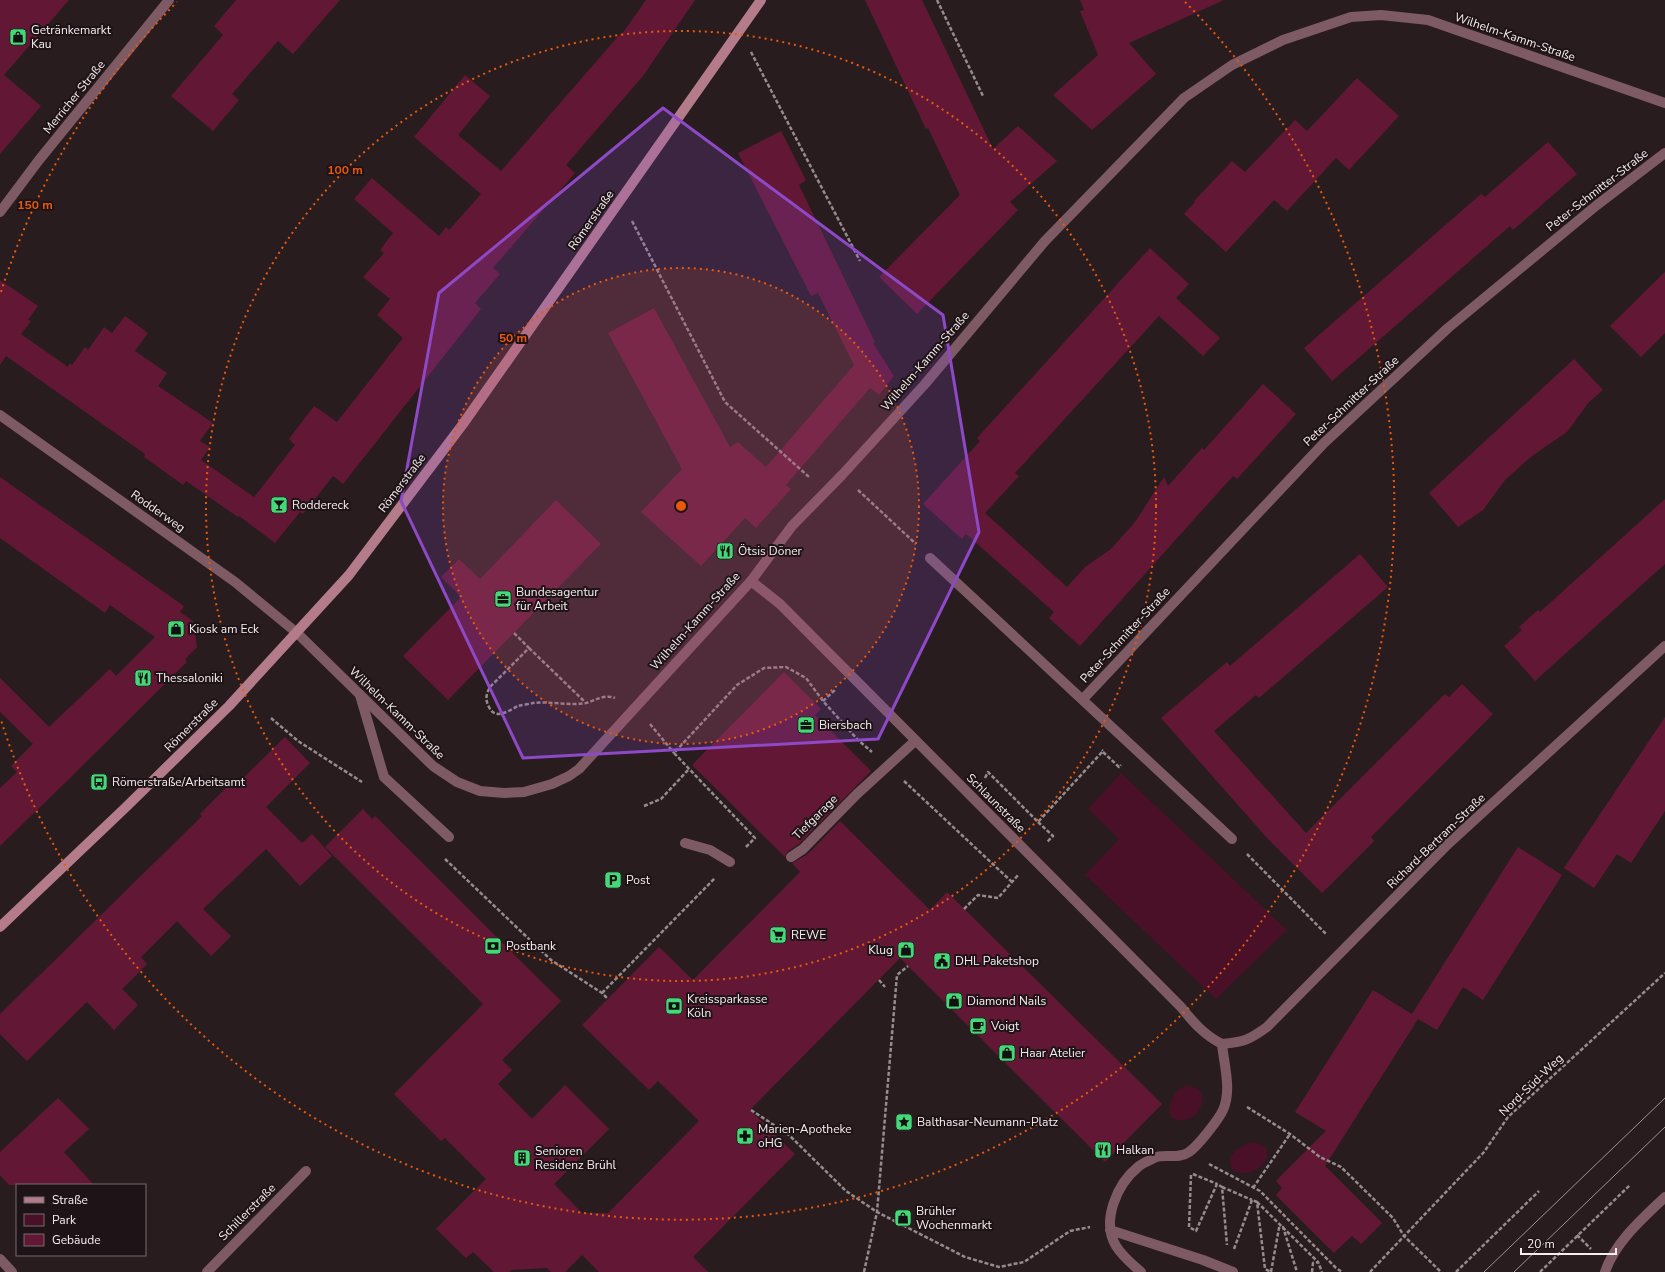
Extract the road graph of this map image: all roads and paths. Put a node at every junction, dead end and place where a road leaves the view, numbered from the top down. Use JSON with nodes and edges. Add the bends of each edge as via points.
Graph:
{"nodes":[{"id":1,"x":169,"y":0,"type":"edge"},
{"id":2,"x":761,"y":0,"type":"edge"},
{"id":3,"x":937,"y":0,"type":"edge"},
{"id":4,"x":739,"y":30,"type":"junction"},
{"id":5,"x":983,"y":96,"type":"dead end"},
{"id":6,"x":1665,"y":103,"type":"edge"},
{"id":7,"x":1665,"y":153,"type":"edge"},
{"id":8,"x":621,"y":199,"type":"junction"},
{"id":9,"x":0,"y":212,"type":"edge"},
{"id":10,"x":860,"y":261,"type":"dead end"},
{"id":11,"x":0,"y":415,"type":"edge"},
{"id":12,"x":842,"y":475,"type":"junction"},
{"id":13,"x":825,"y":491,"type":"junction"},
{"id":14,"x":930,"y":558,"type":"joint"},
{"id":15,"x":750,"y":581,"type":"junction"},
{"id":16,"x":297,"y":633,"type":"junction"},
{"id":17,"x":514,"y":633,"type":"dead end"},
{"id":18,"x":1665,"y":646,"type":"edge"},
{"id":19,"x":529,"y":648,"type":"junction"},
{"id":20,"x":360,"y":695,"type":"junction"},
{"id":21,"x":1083,"y":699,"type":"junction"},
{"id":22,"x":585,"y":703,"type":"junction"},
{"id":23,"x":635,"y":706,"type":"junction"},
{"id":24,"x":915,"y":741,"type":"junction"},
{"id":25,"x":1097,"y":746,"type":"dead end"},
{"id":26,"x":1103,"y":751,"type":"junction"},
{"id":27,"x":674,"y":753,"type":"junction"},
{"id":28,"x":1112,"y":760,"type":"dead end"},
{"id":29,"x":888,"y":766,"type":"junction"},
{"id":30,"x":689,"y":769,"type":"junction"},
{"id":31,"x":984,"y":780,"type":"dead end"},
{"id":32,"x":644,"y":806,"type":"dead end"},
{"id":33,"x":1038,"y":822,"type":"junction"},
{"id":34,"x":1044,"y":829,"type":"dead end"},
{"id":35,"x":449,"y":837,"type":"dead end"},
{"id":36,"x":1232,"y":839,"type":"joint"},
{"id":37,"x":685,"y":843,"type":"dead end"},
{"id":38,"x":791,"y":857,"type":"dead end"},
{"id":39,"x":1033,"y":859,"type":"junction"},
{"id":40,"x":730,"y":862,"type":"junction"},
{"id":41,"x":1012,"y":882,"type":"junction"},
{"id":42,"x":964,"y":909,"type":"dead end"},
{"id":43,"x":0,"y":927,"type":"edge"},
{"id":44,"x":1343,"y":951,"type":"junction"},
{"id":45,"x":908,"y":966,"type":"dead end"},
{"id":46,"x":1665,"y":973,"type":"edge"},
{"id":47,"x":879,"y":980,"type":"dead end"},
{"id":48,"x":885,"y":987,"type":"dead end"},
{"id":49,"x":602,"y":993,"type":"dead end"},
{"id":50,"x":1222,"y":1044,"type":"junction"},
{"id":51,"x":1228,"y":1094,"type":"junction"},
{"id":52,"x":751,"y":1110,"type":"dead end"},
{"id":53,"x":1290,"y":1134,"type":"junction"},
{"id":54,"x":1188,"y":1153,"type":"junction"},
{"id":55,"x":1178,"y":1156,"type":"junction"},
{"id":56,"x":306,"y":1171,"type":"dead end"},
{"id":57,"x":1198,"y":1176,"type":"dead end"},
{"id":58,"x":1217,"y":1184,"type":"junction"},
{"id":59,"x":1630,"y":1185,"type":"dead end"},
{"id":60,"x":1222,"y":1187,"type":"junction"},
{"id":61,"x":1253,"y":1188,"type":"junction"},
{"id":62,"x":1539,"y":1191,"type":"dead end"},
{"id":63,"x":1665,"y":1197,"type":"edge"},
{"id":64,"x":1252,"y":1200,"type":"junction"},
{"id":65,"x":1257,"y":1202,"type":"junction"},
{"id":66,"x":877,"y":1212,"type":"junction"},
{"id":67,"x":1283,"y":1227,"type":"junction"},
{"id":68,"x":1110,"y":1230,"type":"junction"},
{"id":69,"x":1404,"y":1236,"type":"junction"},
{"id":70,"x":1227,"y":1248,"type":"dead end"},
{"id":71,"x":1230,"y":1250,"type":"dead end"},
{"id":72,"x":0,"y":1259,"type":"edge"},
{"id":73,"x":1318,"y":1262,"type":"junction"},
{"id":74,"x":999,"y":1267,"type":"junction"},
{"id":75,"x":12,"y":1272,"type":"edge"},
{"id":76,"x":206,"y":1272,"type":"edge"},
{"id":77,"x":864,"y":1272,"type":"edge"},
{"id":78,"x":1000,"y":1272,"type":"edge"},
{"id":79,"x":1141,"y":1272,"type":"edge"},
{"id":80,"x":1233,"y":1272,"type":"edge"},
{"id":81,"x":1270,"y":1272,"type":"edge"},
{"id":82,"x":1297,"y":1272,"type":"edge"},
{"id":83,"x":1312,"y":1272,"type":"edge"},
{"id":84,"x":1322,"y":1272,"type":"edge"},
{"id":85,"x":1342,"y":1272,"type":"edge"},
{"id":86,"x":1370,"y":1272,"type":"edge"},
{"id":87,"x":1441,"y":1272,"type":"edge"},
{"id":88,"x":1456,"y":1272,"type":"edge"},
{"id":89,"x":1540,"y":1272,"type":"edge"},
{"id":90,"x":1605,"y":1272,"type":"edge"}],
"edges":[{"from":1,"to":9,"type":"street","name":"Merricher Straße"},
{"from":2,"to":4,"type":"main road","name":"Römerstraße"},
{"from":3,"to":5,"type":"path"},
{"from":4,"to":8,"type":"main road","name":"Römerstraße"},
{"from":4,"to":10,"type":"path"},
{"from":6,"to":12,"type":"street","name":"Wilhelm-Kamm-Straße","via":[[1428,20],[1381,15],[1351,17],[1282,40],[1232,65],[1184,98],[1045,241],[925,384]]},
{"from":7,"to":21,"type":"street","name":"Peter-Schmitter-Straße","via":[[1597,205],[1448,328],[1324,443]]},
{"from":8,"to":13,"type":"path","via":[[725,402]]},
{"from":8,"to":16,"type":"main road","name":"Römerstraße","via":[[463,424],[349,575]]},
{"from":11,"to":16,"type":"street","name":"Rodderweg","via":[[235,582]]},
{"from":12,"to":13,"type":"street","name":"Wilhelm-Kamm-Straße"},
{"from":12,"to":14,"type":"path"},
{"from":13,"to":15,"type":"street","name":"Wilhelm-Kamm-Straße","via":[[792,526]]},
{"from":14,"to":21,"type":"street","name":"Peter-Schmitter-Straße"},
{"from":15,"to":23,"type":"street","name":"Wilhelm-Kamm-Straße"},
{"from":15,"to":24,"type":"street","name":"Schlaunstraße","via":[[780,604]]},
{"from":16,"to":20,"type":"street","name":"Wilhelm-Kamm-Straße"},
{"from":16,"to":43,"type":"main road","name":"Römerstraße","via":[[224,712]]},
{"from":17,"to":19,"type":"path"},
{"from":18,"to":44,"type":"street","name":"Richard-Bertram-Straße","via":[[1448,844]]},
{"from":19,"to":22,"type":"path"},
{"from":19,"to":22,"type":"path","via":[[490,687],[486,694],[490,710],[497,714],[534,703]]},
{"from":20,"to":23,"type":"street","name":"Wilhelm-Kamm-Straße","via":[[433,766],[458,782],[480,791],[504,794],[524,792],[569,776],[594,754]]},
{"from":20,"to":35,"type":"street","via":[[384,777]]},
{"from":21,"to":36,"type":"street","name":"Peter-Schmitter-Straße"},
{"from":22,"to":23,"type":"path","via":[[609,696]]},
{"from":23,"to":27,"type":"path"},
{"from":24,"to":29,"type":"street","name":"Tiefgarage"},
{"from":24,"to":39,"type":"street","name":"Schlaunstraße"},
{"from":25,"to":26,"type":"path"},
{"from":26,"to":28,"type":"path"},
{"from":26,"to":33,"type":"path"},
{"from":27,"to":29,"type":"path","via":[[737,685],[764,668],[786,667],[806,678],[858,740]]},
{"from":27,"to":30,"type":"path"},
{"from":29,"to":38,"type":"street","name":"Tiefgarage","via":[[803,849]]},
{"from":29,"to":41,"type":"path"},
{"from":30,"to":32,"type":"path","via":[[661,800]]},
{"from":30,"to":40,"type":"path","via":[[755,838]]},
{"from":31,"to":33,"type":"path","via":[[988,772]]},
{"from":33,"to":34,"type":"path"},
{"from":36,"to":44,"type":"path"},
{"from":37,"to":40,"type":"street","via":[[710,850]]},
{"from":39,"to":41,"type":"path"},
{"from":39,"to":50,"type":"street","name":"Schlaunstraße","via":[[1198,1027]]},
{"from":40,"to":49,"type":"path"},
{"from":41,"to":42,"type":"path","via":[[998,898],[978,895]]},
{"from":44,"to":50,"type":"street","name":"Richard-Bertram-Straße","via":[[1267,1027],[1251,1038]]},
{"from":45,"to":66,"type":"path","via":[[897,975]]},
{"from":46,"to":69,"type":"path","name":"Nord-Süd-Weg","via":[[1508,1117],[1484,1152]]},
{"from":47,"to":48,"type":"path"},
{"from":50,"to":51,"type":"street"},
{"from":51,"to":53,"type":"path"},
{"from":51,"to":54,"type":"street","via":[[1223,1110]]},
{"from":52,"to":66,"type":"path","via":[[789,1135],[846,1191]]},
{"from":53,"to":61,"type":"path"},
{"from":53,"to":69,"type":"path","via":[[1320,1157],[1341,1167],[1394,1218]]},
{"from":54,"to":55,"type":"street"},
{"from":54,"to":61,"type":"path"},
{"from":55,"to":58,"type":"path","via":[[1191,1173],[1189,1227],[1196,1231]]},
{"from":55,"to":68,"type":"street","via":[[1156,1157],[1138,1166],[1123,1183],[1117,1196]]},
{"from":56,"to":76,"type":"street","name":"Schillerstraße"},
{"from":57,"to":58,"type":"path"},
{"from":58,"to":60,"type":"path"},
{"from":59,"to":89,"type":"path"},
{"from":60,"to":64,"type":"path"},
{"from":60,"to":70,"type":"path"},
{"from":61,"to":85,"type":"path","via":[[1260,1191]]},
{"from":62,"to":88,"type":"path"},
{"from":63,"to":90,"type":"street","via":[[1624,1239],[1609,1261]]},
{"from":64,"to":65,"type":"path"},
{"from":64,"to":71,"type":"path","via":[[1233,1252]]},
{"from":65,"to":67,"type":"path"},
{"from":65,"to":81,"type":"path","via":[[1265,1269]]},
{"from":66,"to":74,"type":"path","via":[[965,1257]]},
{"from":66,"to":77,"type":"path"},
{"from":67,"to":73,"type":"path"},
{"from":67,"to":81,"type":"path","via":[[1279,1228]]},
{"from":67,"to":82,"type":"path"},
{"from":68,"to":74,"type":"path","via":[[1095,1226],[1070,1231],[1024,1262]]},
{"from":68,"to":79,"type":"street","via":[[1116,1246]]},
{"from":68,"to":80,"type":"street"},
{"from":69,"to":86,"type":"path","name":"Nord-Süd-Weg"},
{"from":69,"to":87,"type":"path"},
{"from":72,"to":75,"type":"street"},
{"from":73,"to":83,"type":"path","via":[[1313,1263]]},
{"from":73,"to":84,"type":"path"},
{"from":74,"to":78,"type":"path"}]}
